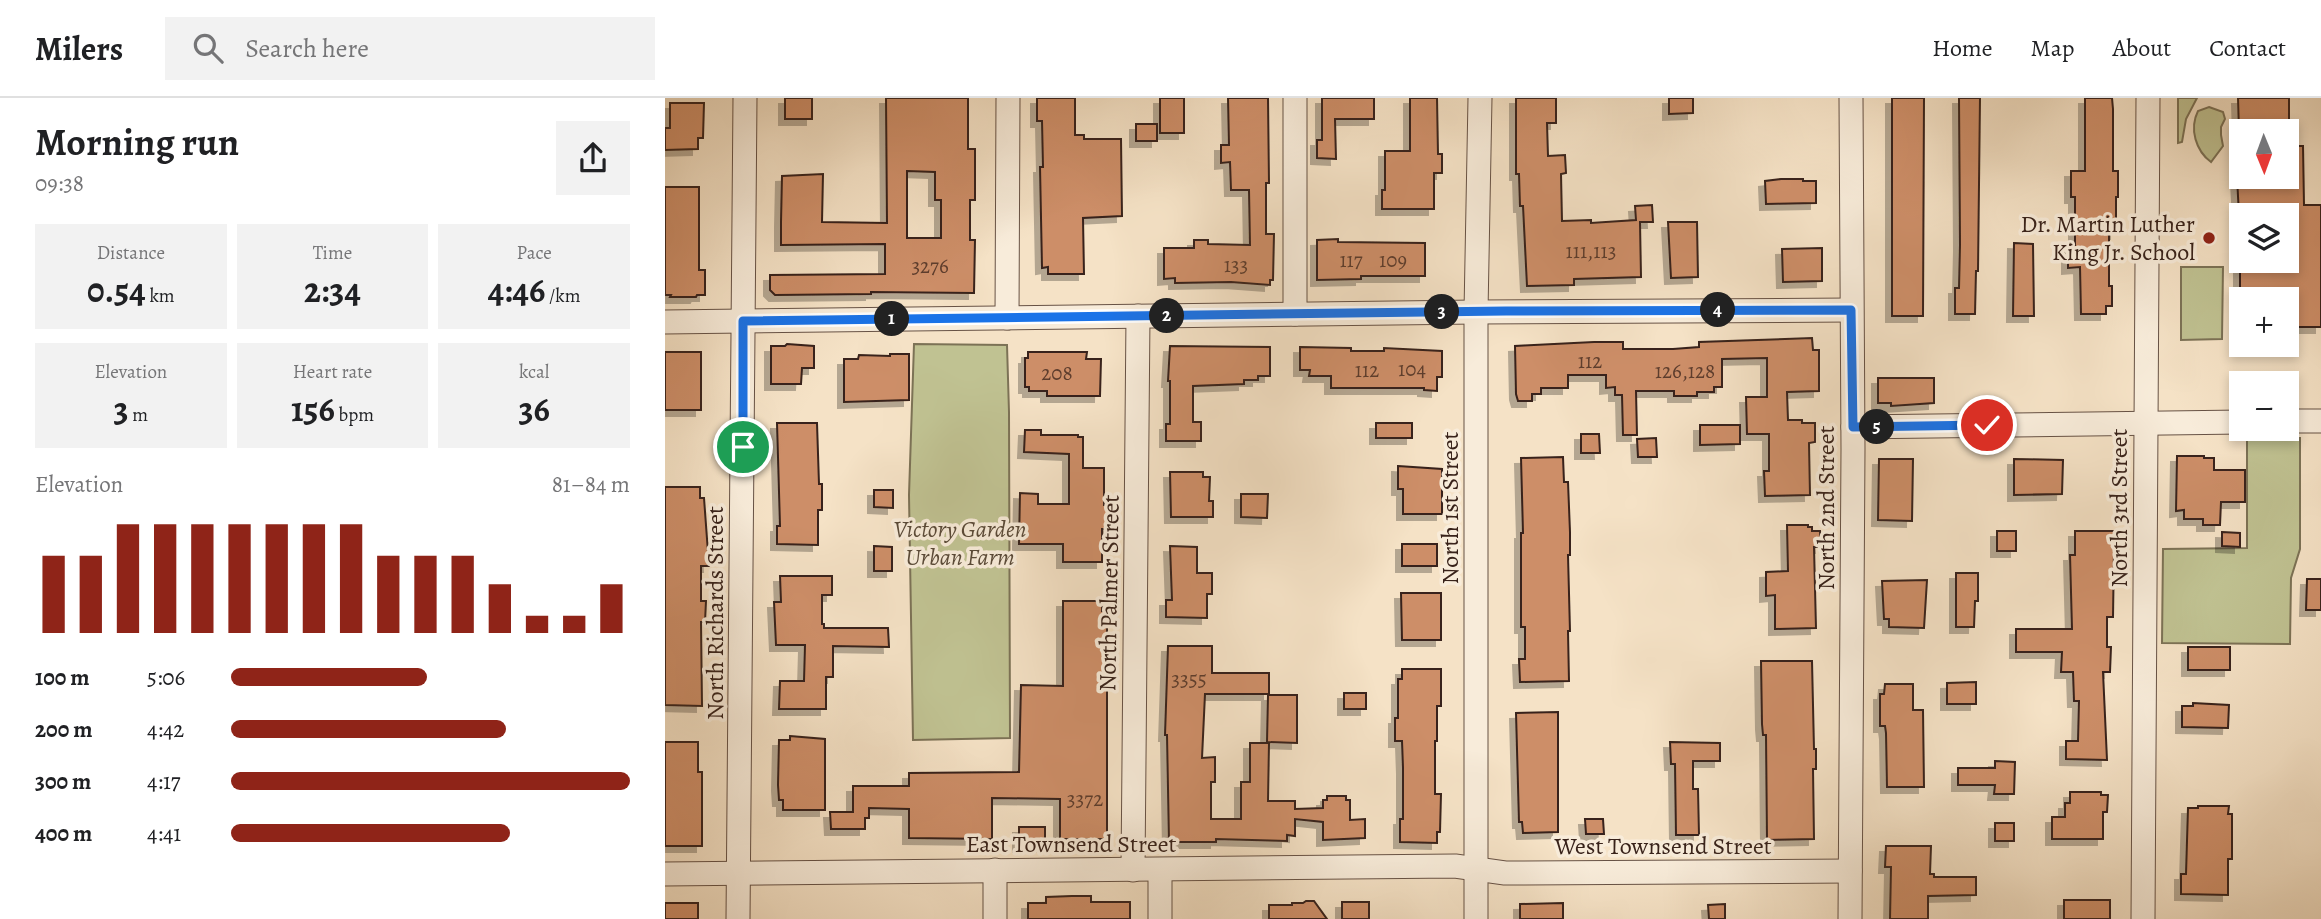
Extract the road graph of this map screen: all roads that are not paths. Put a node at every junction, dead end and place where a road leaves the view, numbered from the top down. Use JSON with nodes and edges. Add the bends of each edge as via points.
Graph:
{"nodes":[{"id":1,"x":745,"y":98,"type":"edge"},
{"id":2,"x":1008,"y":98,"type":"edge"},
{"id":3,"x":1295,"y":98,"type":"edge"},
{"id":4,"x":1480,"y":98,"type":"edge"},
{"id":5,"x":1851,"y":98,"type":"edge"},
{"id":6,"x":2148,"y":98,"type":"edge"},
{"id":7,"x":1851,"y":310,"type":"junction"},
{"id":8,"x":1476,"y":312,"type":"junction"},
{"id":9,"x":1295,"y":314,"type":"junction"},
{"id":10,"x":1138,"y":316,"type":"junction"},
{"id":11,"x":1007,"y":318,"type":"junction"},
{"id":12,"x":743,"y":321,"type":"junction"},
{"id":13,"x":665,"y":322,"type":"edge"},
{"id":14,"x":2299,"y":421,"type":"edge"},
{"id":15,"x":2321,"y":421,"type":"edge"},
{"id":16,"x":2145,"y":422,"type":"junction"},
{"id":17,"x":2229,"y":422,"type":"edge"},
{"id":18,"x":1853,"y":427,"type":"junction"},
{"id":19,"x":995,"y":870,"type":"junction"},
{"id":20,"x":1133,"y":870,"type":"junction"},
{"id":21,"x":1160,"y":870,"type":"junction"},
{"id":22,"x":1476,"y":870,"type":"junction"},
{"id":23,"x":1850,"y":871,"type":"junction"},
{"id":24,"x":665,"y":874,"type":"edge"},
{"id":25,"x":739,"y":874,"type":"junction"},
{"id":26,"x":738,"y":919,"type":"edge"},
{"id":27,"x":995,"y":919,"type":"edge"},
{"id":28,"x":1160,"y":919,"type":"edge"},
{"id":29,"x":1476,"y":919,"type":"edge"},
{"id":30,"x":1850,"y":919,"type":"edge"},
{"id":31,"x":2143,"y":919,"type":"edge"}],
"edges":[{"from":1,"to":12,"type":"street","name":"North Richards Street"},
{"from":2,"to":11,"type":"street"},
{"from":3,"to":9,"type":"street"},
{"from":4,"to":8,"type":"street","name":"North 1st Street"},
{"from":5,"to":7,"type":"street","name":"North 2nd Street"},
{"from":6,"to":16,"type":"street","name":"North 3rd Street"},
{"from":7,"to":8,"type":"street"},
{"from":7,"to":18,"type":"street","name":"North 2nd Street"},
{"from":8,"to":9,"type":"street"},
{"from":8,"to":22,"type":"street","name":"North 1st Street"},
{"from":9,"to":10,"type":"street"},
{"from":10,"to":11,"type":"street"},
{"from":10,"to":20,"type":"street","name":"North Palmer Street"},
{"from":11,"to":12,"type":"street"},
{"from":12,"to":13,"type":"street"},
{"from":12,"to":25,"type":"street","name":"North Richards Street"},
{"from":14,"to":15,"type":"street"},
{"from":16,"to":17,"type":"street"},
{"from":16,"to":18,"type":"street"},
{"from":16,"to":31,"type":"street","name":"North 3rd Street"},
{"from":18,"to":23,"type":"street","name":"North 2nd Street"},
{"from":19,"to":20,"type":"street","name":"East Townsend Street"},
{"from":19,"to":25,"type":"street","name":"East Townsend Street"},
{"from":19,"to":27,"type":"street"},
{"from":20,"to":21,"type":"street","name":"East Townsend Street"},
{"from":21,"to":22,"type":"street","name":"East Townsend Street","via":[[1455,866]]},
{"from":21,"to":28,"type":"street"},
{"from":22,"to":23,"type":"street","name":"West Townsend Street"},
{"from":22,"to":29,"type":"street","name":"North 1st Street"},
{"from":23,"to":30,"type":"street","name":"North 2nd Street"},
{"from":24,"to":25,"type":"street","name":"East Townsend Street"},
{"from":25,"to":26,"type":"street","name":"North Richards Street"}]}
